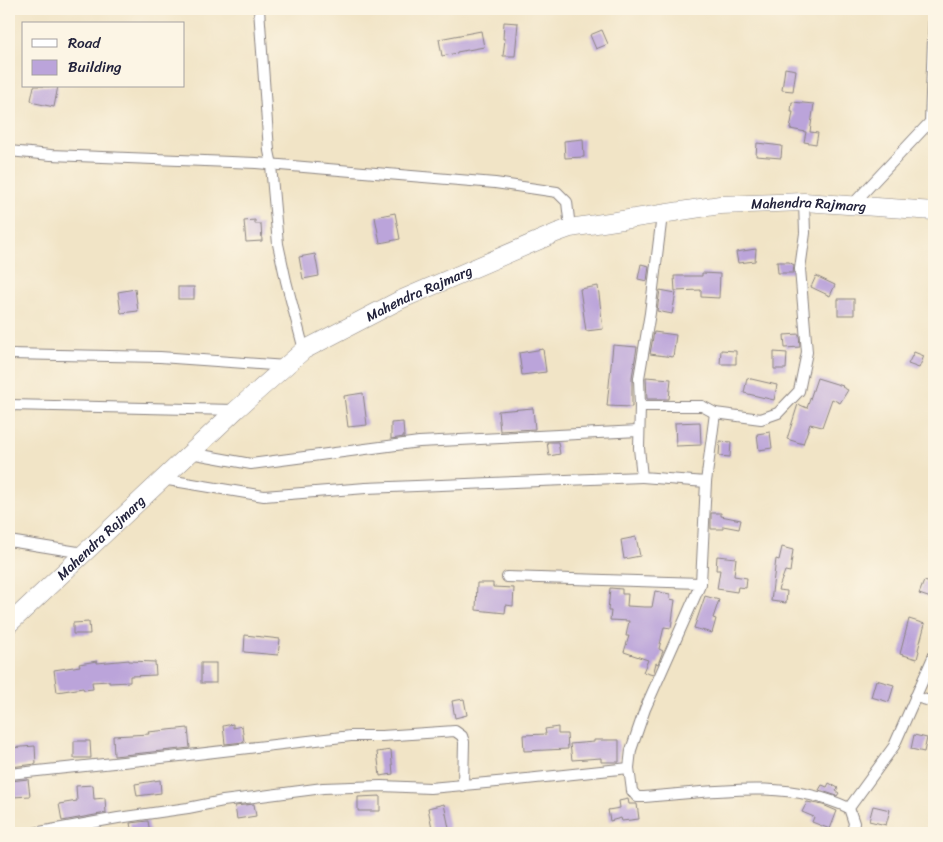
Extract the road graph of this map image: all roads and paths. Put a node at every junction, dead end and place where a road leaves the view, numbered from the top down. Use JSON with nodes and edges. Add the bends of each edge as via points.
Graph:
{"nodes":[{"id":1,"x":259,"y":9,"type":"edge"},
{"id":2,"x":934,"y":12,"type":"edge"},
{"id":3,"x":9,"y":151,"type":"edge"},
{"id":4,"x":272,"y":165,"type":"junction"},
{"id":5,"x":804,"y":202,"type":"junction"},
{"id":6,"x":852,"y":205,"type":"junction"},
{"id":7,"x":934,"y":211,"type":"edge"},
{"id":8,"x":662,"y":215,"type":"junction"},
{"id":9,"x":570,"y":228,"type":"junction"},
{"id":10,"x":304,"y":350,"type":"junction"},
{"id":11,"x":9,"y":354,"type":"edge"},
{"id":12,"x":286,"y":366,"type":"junction"},
{"id":13,"x":9,"y":405,"type":"edge"},
{"id":14,"x":640,"y":406,"type":"junction"},
{"id":15,"x":236,"y":410,"type":"junction"},
{"id":16,"x":715,"y":412,"type":"junction"},
{"id":17,"x":639,"y":431,"type":"junction"},
{"id":18,"x":190,"y":453,"type":"junction"},
{"id":19,"x":642,"y":477,"type":"junction"},
{"id":20,"x":162,"y":479,"type":"junction"},
{"id":21,"x":706,"y":482,"type":"junction"},
{"id":22,"x":9,"y":541,"type":"edge"},
{"id":23,"x":84,"y":553,"type":"junction"},
{"id":24,"x":507,"y":577,"type":"dead end"},
{"id":25,"x":701,"y":582,"type":"junction"},
{"id":26,"x":9,"y":624,"type":"edge"},
{"id":27,"x":934,"y":655,"type":"edge"},
{"id":28,"x":916,"y":697,"type":"junction"},
{"id":29,"x":934,"y":702,"type":"edge"},
{"id":30,"x":629,"y":768,"type":"junction"},
{"id":31,"x":9,"y":774,"type":"edge"},
{"id":32,"x":463,"y":786,"type":"junction"},
{"id":33,"x":849,"y":808,"type":"junction"},
{"id":34,"x":34,"y":833,"type":"edge"},
{"id":35,"x":852,"y":833,"type":"edge"}],
"edges":[{"from":1,"to":4,"type":"street"},
{"from":2,"to":6,"type":"street","via":[[930,122]]},
{"from":3,"to":4,"type":"street"},
{"from":4,"to":9,"type":"street","via":[[405,174],[557,192],[567,202]]},
{"from":4,"to":10,"type":"street","via":[[278,244]]},
{"from":5,"to":6,"type":"highway","name":"Mahendra Rajmarg"},
{"from":5,"to":8,"type":"highway","name":"Mahendra Rajmarg","via":[[720,205]]},
{"from":5,"to":16,"type":"street","via":[[805,233],[800,269],[807,352],[799,391],[778,413],[761,419]]},
{"from":6,"to":7,"type":"highway","name":"Mahendra Rajmarg"},
{"from":8,"to":9,"type":"highway","name":"Mahendra Rajmarg"},
{"from":8,"to":14,"type":"street","via":[[640,378]]},
{"from":9,"to":10,"type":"highway","name":"Mahendra Rajmarg","via":[[400,300]]},
{"from":10,"to":12,"type":"highway","name":"Mahendra Rajmarg"},
{"from":11,"to":12,"type":"street","via":[[160,357]]},
{"from":12,"to":15,"type":"highway","name":"Mahendra Rajmarg"},
{"from":13,"to":15,"type":"street"},
{"from":14,"to":16,"type":"street","via":[[702,406]]},
{"from":14,"to":17,"type":"street"},
{"from":15,"to":18,"type":"highway","name":"Mahendra Rajmarg"},
{"from":16,"to":21,"type":"street"},
{"from":17,"to":18,"type":"street","via":[[419,442],[251,464]]},
{"from":17,"to":19,"type":"street"},
{"from":18,"to":20,"type":"highway","name":"Mahendra Rajmarg"},
{"from":19,"to":20,"type":"street","via":[[366,488],[264,496]]},
{"from":19,"to":21,"type":"street"},
{"from":20,"to":23,"type":"highway","name":"Mahendra Rajmarg"},
{"from":21,"to":25,"type":"street"},
{"from":22,"to":23,"type":"street"},
{"from":23,"to":26,"type":"highway","name":"Mahendra Rajmarg"},
{"from":24,"to":25,"type":"street"},
{"from":25,"to":30,"type":"street","via":[[645,709],[631,750]]},
{"from":27,"to":28,"type":"street"},
{"from":28,"to":29,"type":"street"},
{"from":28,"to":33,"type":"street","via":[[894,746]]},
{"from":30,"to":32,"type":"street"},
{"from":30,"to":33,"type":"street","via":[[632,791],[637,797],[766,789],[803,794]]},
{"from":31,"to":32,"type":"street","via":[[351,736],[455,731],[464,742]]},
{"from":32,"to":34,"type":"street","via":[[315,789],[222,801]]},
{"from":33,"to":35,"type":"street","via":[[854,823]]}]}
